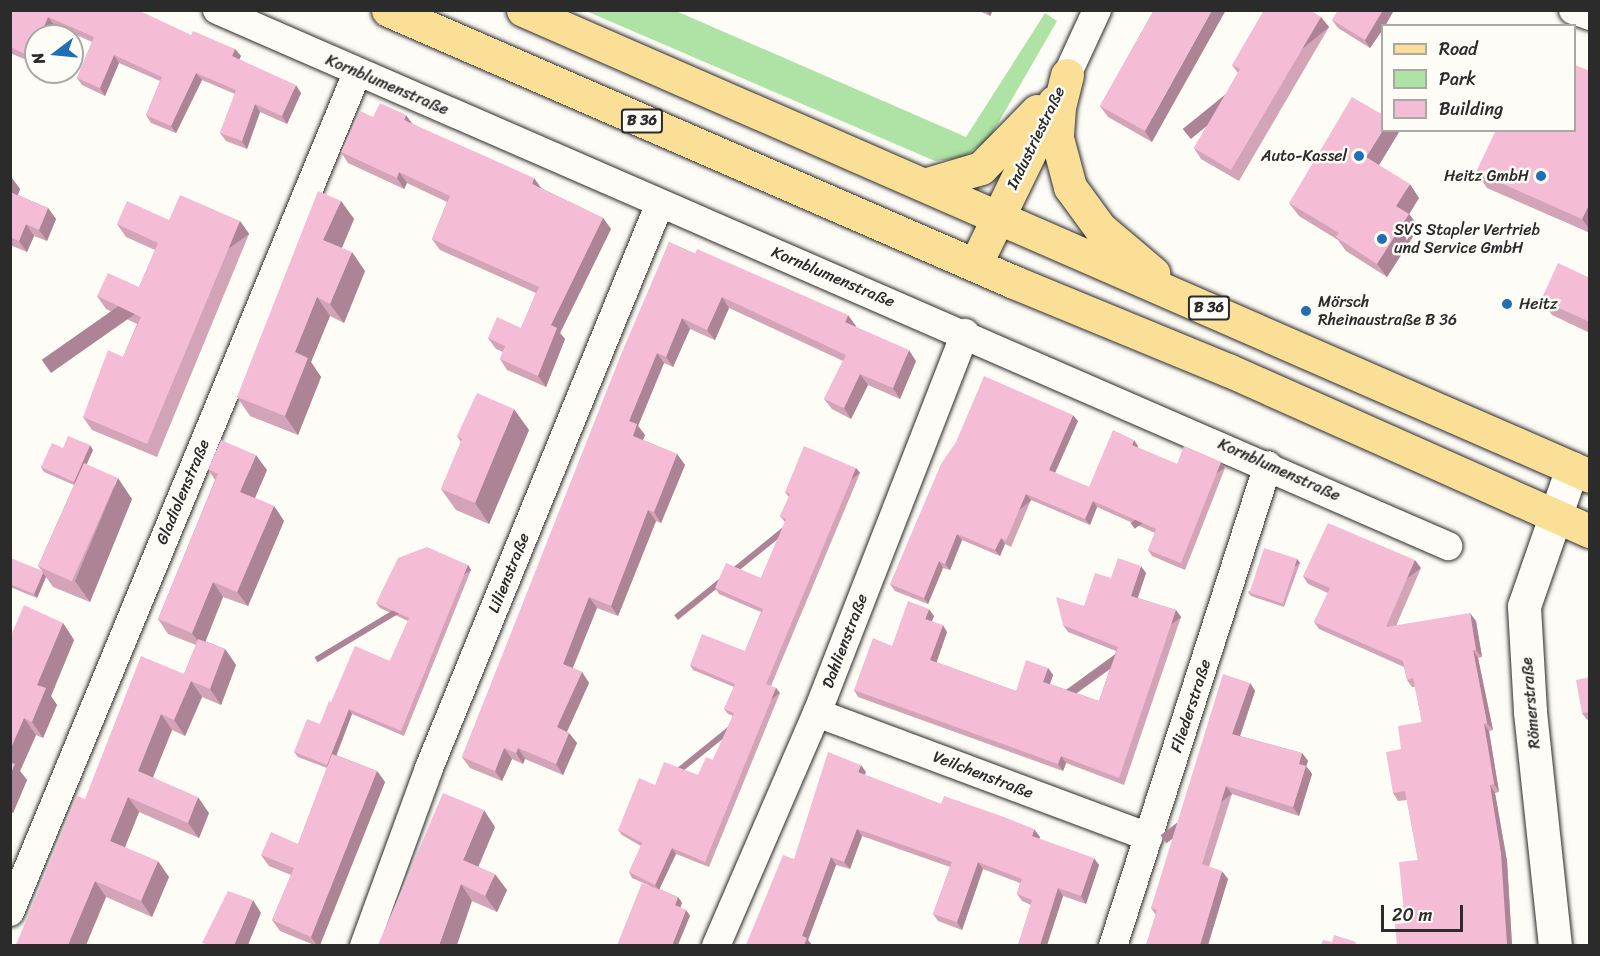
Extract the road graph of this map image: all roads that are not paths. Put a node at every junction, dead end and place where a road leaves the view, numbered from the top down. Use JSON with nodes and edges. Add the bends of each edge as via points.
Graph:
{"nodes":[{"id":1,"x":218,"y":10,"type":"edge"},
{"id":2,"x":388,"y":10,"type":"edge"},
{"id":3,"x":524,"y":10,"type":"edge"},
{"id":4,"x":1097,"y":10,"type":"edge"},
{"id":5,"x":1573,"y":10,"type":"edge"},
{"id":6,"x":1590,"y":16,"type":"edge"},
{"id":7,"x":357,"y":73,"type":"junction"},
{"id":8,"x":1067,"y":75,"type":"junction"},
{"id":9,"x":927,"y":184,"type":"junction"},
{"id":10,"x":660,"y":203,"type":"junction"},
{"id":11,"x":998,"y":215,"type":"junction"},
{"id":12,"x":975,"y":265,"type":"junction"},
{"id":13,"x":1180,"y":296,"type":"junction"},
{"id":14,"x":965,"y":333,"type":"junction"},
{"id":15,"x":1268,"y":465,"type":"junction"},
{"id":16,"x":1581,"y":472,"type":"edge"},
{"id":17,"x":1557,"y":517,"type":"junction"},
{"id":18,"x":1590,"y":531,"type":"edge"},
{"id":19,"x":1448,"y":546,"type":"dead end"},
{"id":20,"x":817,"y":713,"type":"junction"},
{"id":21,"x":1149,"y":837,"type":"junction"},
{"id":22,"x":10,"y":912,"type":"edge"},
{"id":23,"x":364,"y":945,"type":"edge"},
{"id":24,"x":716,"y":945,"type":"edge"},
{"id":25,"x":1113,"y":945,"type":"edge"},
{"id":26,"x":1556,"y":945,"type":"edge"}],
"edges":[{"from":1,"to":7,"type":"street","name":"Kornblumenstraße"},
{"from":2,"to":12,"type":"main road","number":"B 36"},
{"from":3,"to":9,"type":"main road","number":"B 36"},
{"from":4,"to":8,"type":"street","name":"Industriestraße"},
{"from":5,"to":6,"type":"street"},
{"from":7,"to":10,"type":"street","name":"Kornblumenstraße"},
{"from":7,"to":22,"type":"street","name":"Gladiolenstraße"},
{"from":8,"to":9,"type":"main road","via":[[1018,133],[981,168]]},
{"from":8,"to":11,"type":"main road","name":"Industriestraße"},
{"from":8,"to":13,"type":"main road","via":[[1057,138],[1070,187],[1100,228]]},
{"from":9,"to":11,"type":"main road","number":"B 36"},
{"from":10,"to":14,"type":"street","name":"Kornblumenstraße"},
{"from":10,"to":23,"type":"street","name":"Lilienstraße","via":[[429,768]]},
{"from":11,"to":12,"type":"main road","name":"Industriestraße"},
{"from":11,"to":13,"type":"main road","number":"B 36"},
{"from":12,"to":17,"type":"main road","number":"B 36","via":[[1228,370]]},
{"from":13,"to":16,"type":"main road","number":"B 36"},
{"from":14,"to":15,"type":"street","name":"Kornblumenstraße"},
{"from":14,"to":20,"type":"street","name":"Dahlienstraße"},
{"from":15,"to":19,"type":"street","name":"Kornblumenstraße"},
{"from":15,"to":21,"type":"street","name":"Fliederstraße"},
{"from":16,"to":17,"type":"street","name":"Römerstraße"},
{"from":17,"to":18,"type":"main road","number":"B 36"},
{"from":17,"to":26,"type":"street","name":"Römerstraße","via":[[1524,606],[1530,711]]},
{"from":20,"to":21,"type":"street","name":"Veilchenstraße"},
{"from":20,"to":24,"type":"street","name":"Dahlienstraße"},
{"from":21,"to":25,"type":"street","name":"Fliederstraße"}]}
